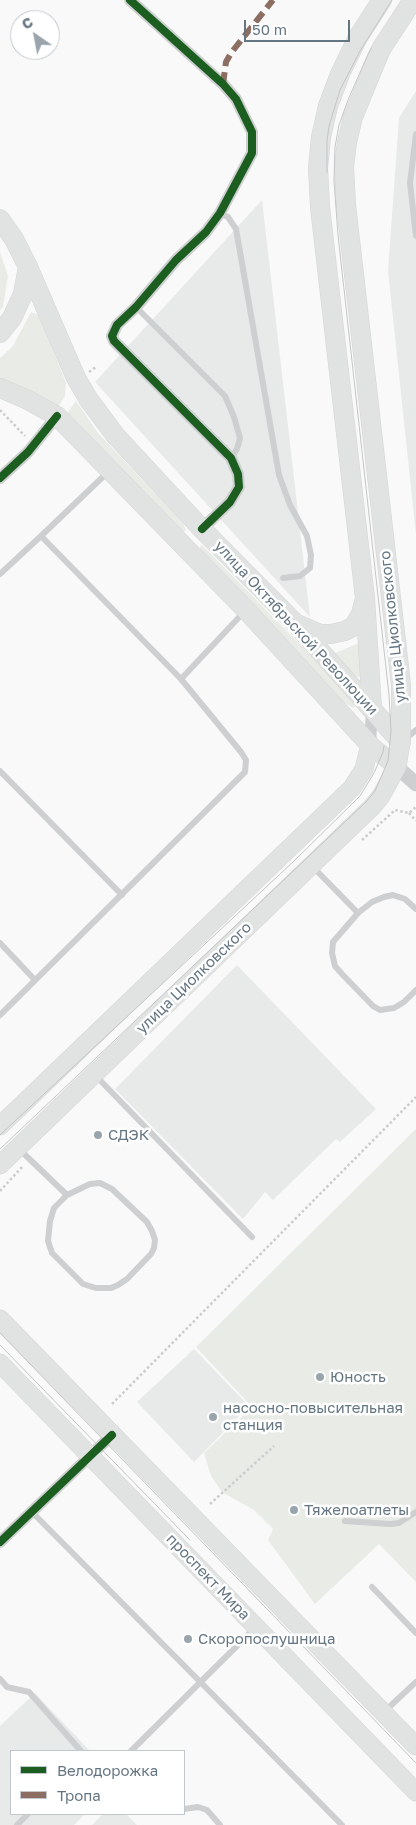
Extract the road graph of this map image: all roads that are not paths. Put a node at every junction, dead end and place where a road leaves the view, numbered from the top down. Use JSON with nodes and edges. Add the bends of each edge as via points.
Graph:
{"nodes":[{"id":1,"x":130,"y":0,"type":"edge"},
{"id":2,"x":382,"y":0,"type":"edge"},
{"id":3,"x":413,"y":0,"type":"edge"},
{"id":4,"x":416,"y":134,"type":"edge"},
{"id":5,"x":410,"y":183,"type":"junction"},
{"id":6,"x":416,"y":194,"type":"edge"},
{"id":7,"x":220,"y":213,"type":"junction"},
{"id":8,"x":0,"y":219,"type":"edge"},
{"id":9,"x":416,"y":236,"type":"edge"},
{"id":10,"x":28,"y":267,"type":"junction"},
{"id":11,"x":136,"y":307,"type":"junction"},
{"id":12,"x":0,"y":333,"type":"edge"},
{"id":13,"x":0,"y":388,"type":"edge"},
{"id":14,"x":57,"y":416,"type":"junction"},
{"id":15,"x":231,"y":458,"type":"junction"},
{"id":16,"x":111,"y":470,"type":"junction"},
{"id":17,"x":0,"y":478,"type":"edge"},
{"id":18,"x":202,"y":529,"type":"junction"},
{"id":19,"x":40,"y":536,"type":"junction"},
{"id":20,"x":186,"y":547,"type":"junction"},
{"id":21,"x":0,"y":574,"type":"edge"},
{"id":22,"x":283,"y":578,"type":"dead end"},
{"id":23,"x":366,"y":598,"type":"junction"},
{"id":24,"x":246,"y":610,"type":"junction"},
{"id":25,"x":296,"y":624,"type":"junction"},
{"id":26,"x":181,"y":679,"type":"junction"},
{"id":27,"x":372,"y":709,"type":"junction"},
{"id":28,"x":416,"y":730,"type":"edge"},
{"id":29,"x":401,"y":742,"type":"junction"},
{"id":30,"x":370,"y":745,"type":"junction"},
{"id":31,"x":397,"y":767,"type":"junction"},
{"id":32,"x":0,"y":771,"type":"edge"},
{"id":33,"x":416,"y":784,"type":"edge"},
{"id":34,"x":311,"y":865,"type":"junction"},
{"id":35,"x":122,"y":895,"type":"junction"},
{"id":36,"x":416,"y":909,"type":"edge"},
{"id":37,"x":358,"y":913,"type":"junction"},
{"id":38,"x":0,"y":943,"type":"edge"},
{"id":39,"x":35,"y":980,"type":"junction"},
{"id":40,"x":416,"y":990,"type":"edge"},
{"id":41,"x":0,"y":1015,"type":"edge"},
{"id":42,"x":94,"y":1074,"type":"junction"},
{"id":43,"x":0,"y":1126,"type":"edge"},
{"id":44,"x":18,"y":1148,"type":"junction"},
{"id":45,"x":0,"y":1165,"type":"edge"},
{"id":46,"x":66,"y":1195,"type":"junction"},
{"id":47,"x":252,"y":1237,"type":"dead end"},
{"id":48,"x":0,"y":1319,"type":"edge"},
{"id":49,"x":0,"y":1363,"type":"edge"},
{"id":50,"x":112,"y":1435,"type":"junction"},
{"id":51,"x":91,"y":1456,"type":"junction"},
{"id":52,"x":32,"y":1512,"type":"junction"},
{"id":53,"x":416,"y":1512,"type":"edge"},
{"id":54,"x":346,"y":1521,"type":"dead end"},
{"id":55,"x":0,"y":1542,"type":"edge"},
{"id":56,"x":372,"y":1587,"type":"dead end"},
{"id":57,"x":256,"y":1626,"type":"junction"},
{"id":58,"x":416,"y":1632,"type":"edge"},
{"id":59,"x":0,"y":1678,"type":"edge"},
{"id":60,"x":200,"y":1681,"type":"junction"},
{"id":61,"x":416,"y":1682,"type":"edge"},
{"id":62,"x":384,"y":1713,"type":"junction"},
{"id":63,"x":416,"y":1746,"type":"edge"},
{"id":64,"x":80,"y":1750,"type":"edge"},
{"id":65,"x":132,"y":1750,"type":"edge"},
{"id":66,"x":416,"y":1792,"type":"edge"},
{"id":67,"x":185,"y":1809,"type":"edge"},
{"id":68,"x":27,"y":1815,"type":"edge"},
{"id":69,"x":17,"y":1825,"type":"edge"},
{"id":70,"x":220,"y":1825,"type":"edge"},
{"id":71,"x":342,"y":1825,"type":"edge"}],
"edges":[{"from":1,"to":7,"type":"street","via":[[224,84],[236,99],[252,132],[252,153]]},
{"from":2,"to":23,"type":"main road","name":"улица Циолковского","via":[[348,57],[328,106],[318,168]]},
{"from":3,"to":29,"type":"main road","name":"улица Циолковского","bridge":true,"via":[[381,49],[353,117],[344,167],[401,685]]},
{"from":4,"to":5,"type":"lane"},
{"from":5,"to":6,"type":"lane"},
{"from":5,"to":9,"type":"lane"},
{"from":7,"to":11,"type":"street"},
{"from":7,"to":22,"type":"lane","via":[[228,217],[236,228],[279,475],[290,505],[307,536],[311,555],[310,568],[300,576]]},
{"from":8,"to":10,"type":"main road","name":"улица Октябрьской Революции"},
{"from":10,"to":12,"type":"main road","via":[[23,294],[12,318]]},
{"from":10,"to":18,"type":"main road","name":"улица Октябрьской Революции","via":[[76,378],[89,400],[115,435]]},
{"from":11,"to":15,"type":"lane","via":[[226,396],[240,438]]},
{"from":11,"to":15,"type":"street","via":[[114,330],[114,341]]},
{"from":13,"to":14,"type":"main road","name":"улица Октябрьской Революции"},
{"from":14,"to":16,"type":"main road","name":"улица Октябрьской Революции"},
{"from":14,"to":17,"type":"street","via":[[28,452]]},
{"from":15,"to":18,"type":"street","via":[[238,474],[239,488],[230,502]]},
{"from":16,"to":19,"type":"lane"},
{"from":16,"to":20,"type":"main road","name":"улица Октябрьской Революции"},
{"from":18,"to":20,"type":"main road"},
{"from":18,"to":25,"type":"main road","name":"улица Октябрьской Революции"},
{"from":19,"to":21,"type":"lane"},
{"from":19,"to":26,"type":"lane"},
{"from":20,"to":24,"type":"main road","name":"улица Октябрьской Революции"},
{"from":23,"to":25,"type":"main road","via":[[354,626],[345,631],[320,634]]},
{"from":23,"to":27,"type":"main road","name":"улица Циолковского"},
{"from":24,"to":26,"type":"lane"},
{"from":24,"to":30,"type":"main road","name":"улица Октябрьской Революции"},
{"from":25,"to":27,"type":"main road","name":"улица Октябрьской Революции"},
{"from":26,"to":35,"type":"lane","via":[[241,752],[246,768],[240,778]]},
{"from":27,"to":29,"type":"main road","name":"улица Октябрьской Революции"},
{"from":27,"to":30,"type":"street","name":"улица Циолковского"},
{"from":28,"to":29,"type":"lane"},
{"from":29,"to":31,"type":"main road","name":"улица Циолковского"},
{"from":30,"to":31,"type":"main road","name":"улица Октябрьской Революции"},
{"from":30,"to":43,"type":"main road","name":"улица Циолковского","via":[[364,769],[352,788]]},
{"from":31,"to":33,"type":"street","name":"улица Октябрьской Революции"},
{"from":31,"to":34,"type":"main road","name":"улица Циолковского","via":[[372,807]]},
{"from":32,"to":35,"type":"lane"},
{"from":34,"to":37,"type":"lane"},
{"from":34,"to":42,"type":"main road","name":"улица Циолковского"},
{"from":35,"to":39,"type":"lane"},
{"from":36,"to":37,"type":"lane","via":[[405,899],[393,895],[372,902]]},
{"from":37,"to":40,"type":"lane","via":[[333,942],[335,966],[380,1010],[394,1008]]},
{"from":38,"to":39,"type":"lane"},
{"from":39,"to":41,"type":"lane"},
{"from":42,"to":44,"type":"main road","name":"улица Циолковского"},
{"from":42,"to":47,"type":"lane"},
{"from":44,"to":45,"type":"main road","name":"улица Циолковского"},
{"from":44,"to":46,"type":"lane"},
{"from":46,"to":46,"type":"lane","via":[[54,1208],[50,1221],[48,1241],[52,1253],[83,1284],[96,1288],[118,1286],[154,1248],[155,1240],[147,1222],[112,1188],[100,1183]]},
{"from":48,"to":50,"type":"main road","name":"проспект Мира"},
{"from":49,"to":51,"type":"main road","name":"проспект Мира"},
{"from":50,"to":51,"type":"street"},
{"from":50,"to":62,"type":"main road","name":"проспект Мира"},
{"from":51,"to":52,"type":"street"},
{"from":51,"to":57,"type":"main road","name":"проспект Мира"},
{"from":52,"to":55,"type":"street"},
{"from":52,"to":60,"type":"lane"},
{"from":53,"to":54,"type":"lane","via":[[399,1523]]},
{"from":56,"to":58,"type":"lane"},
{"from":57,"to":60,"type":"lane"},
{"from":57,"to":66,"type":"main road","name":"проспект Мира"},
{"from":59,"to":64,"type":"lane","via":[[7,1687],[29,1692]]},
{"from":60,"to":65,"type":"lane"},
{"from":60,"to":71,"type":"lane"},
{"from":61,"to":62,"type":"lane"},
{"from":62,"to":63,"type":"main road","name":"проспект Мира"},
{"from":67,"to":70,"type":"lane","via":[[198,1807],[207,1810]]},
{"from":68,"to":69,"type":"lane"}]}
